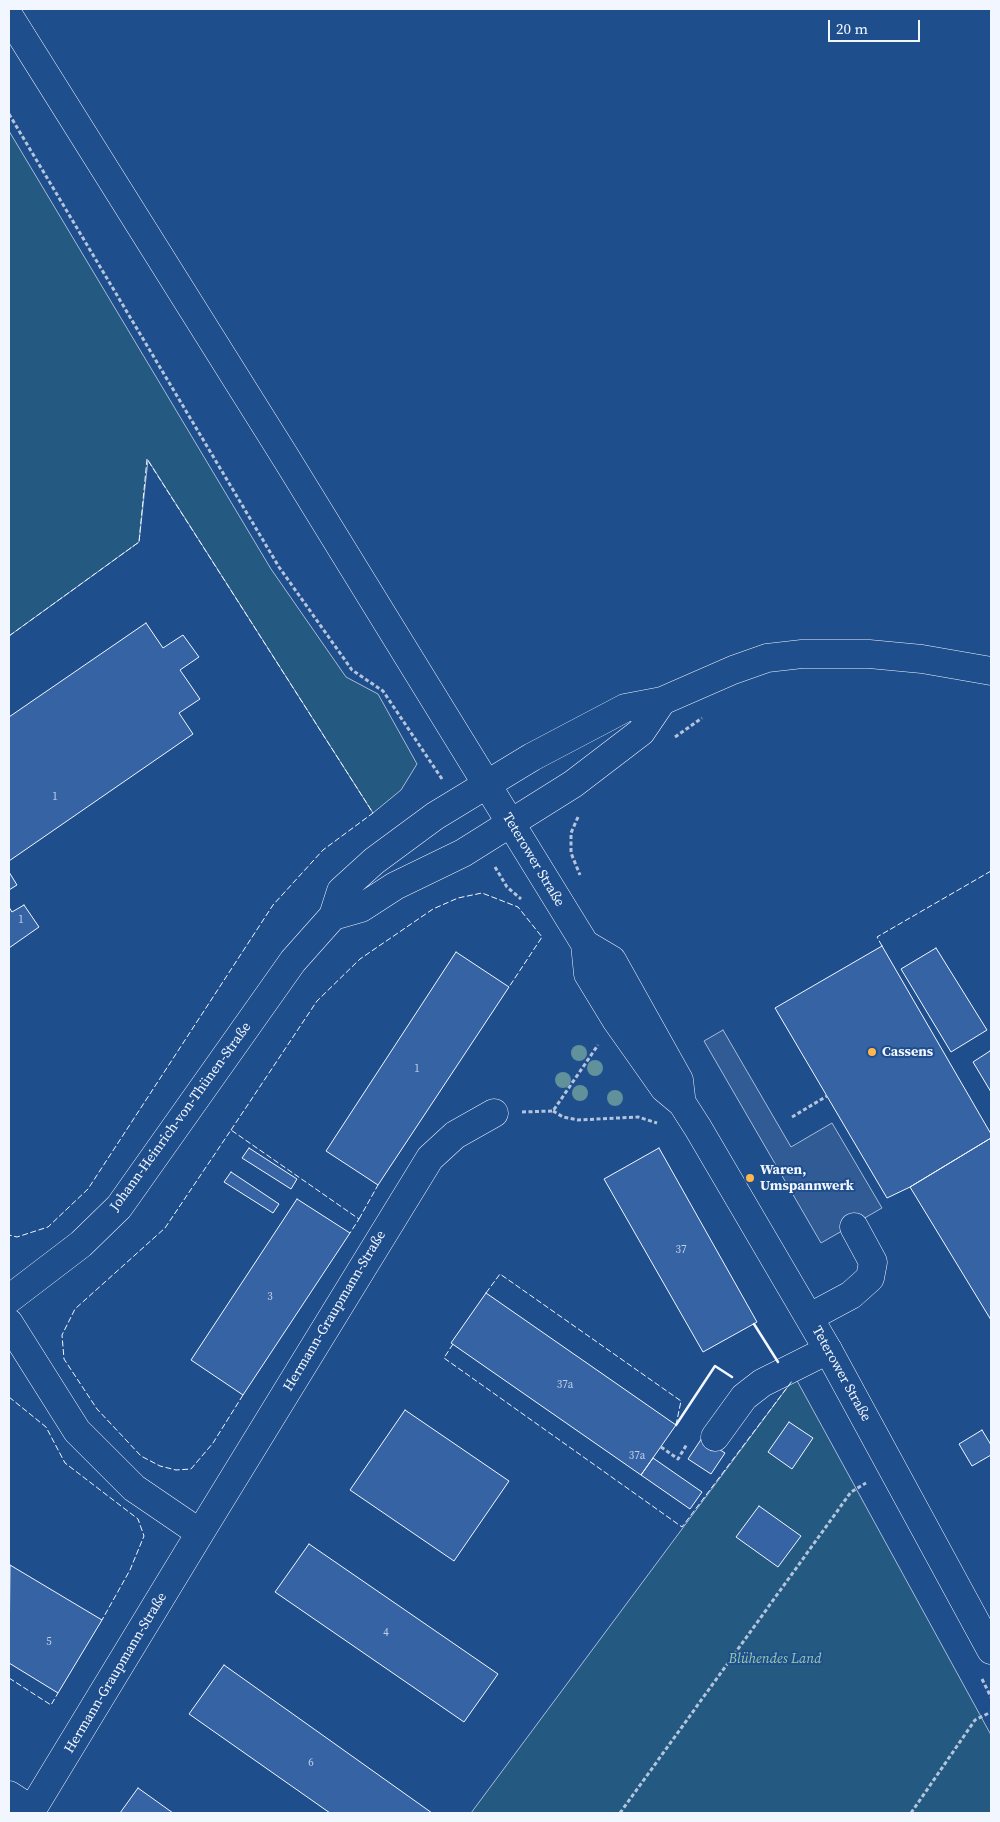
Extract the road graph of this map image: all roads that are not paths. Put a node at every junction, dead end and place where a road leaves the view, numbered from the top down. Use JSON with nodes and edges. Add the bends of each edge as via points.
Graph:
{"nodes":[{"id":1,"x":9,"y":16,"type":"edge"},
{"id":2,"x":991,"y":671,"type":"edge"},
{"id":3,"x":662,"y":701,"type":"junction"},
{"id":4,"x":485,"y":780,"type":"junction"},
{"id":5,"x":510,"y":823,"type":"junction"},
{"id":6,"x":333,"y":916,"type":"junction"},
{"id":7,"x":494,"y":1112,"type":"road end"},
{"id":8,"x":854,"y":1227,"type":"dead end"},
{"id":9,"x":9,"y":1299,"type":"edge"},
{"id":10,"x":810,"y":1317,"type":"junction"},
{"id":11,"x":9,"y":1323,"type":"edge"},
{"id":12,"x":828,"y":1350,"type":"junction"},
{"id":13,"x":715,"y":1437,"type":"dead end"},
{"id":14,"x":200,"y":1533,"type":"junction"},
{"id":15,"x":984,"y":1660,"type":"edge"},
{"id":16,"x":9,"y":1795,"type":"edge"},
{"id":17,"x":31,"y":1812,"type":"edge"}],
"edges":[{"from":1,"to":4,"type":"street","name":"Teterower Straße"},
{"from":2,"to":3,"type":"street","name":"Johann-Heinrich-von-Thünen-Straße","via":[[869,654],[802,654],[767,658]]},
{"from":3,"to":4,"type":"street","name":"Johann-Heinrich-von-Thünen-Straße","via":[[625,708]]},
{"from":3,"to":5,"type":"street","name":"Johann-Heinrich-von-Thünen-Straße","via":[[641,732],[573,784]]},
{"from":4,"to":5,"type":"street","name":"Teterower Straße"},
{"from":4,"to":6,"type":"street","name":"Johann-Heinrich-von-Thünen-Straße","via":[[367,867],[341,891]]},
{"from":5,"to":6,"type":"street","name":"Johann-Heinrich-von-Thünen-Straße","via":[[463,853],[396,886],[361,908]]},
{"from":5,"to":10,"type":"street","name":"Teterower Straße","via":[[585,944],[588,974],[664,1088],[682,1103]]},
{"from":6,"to":9,"type":"street","name":"Johann-Heinrich-von-Thünen-Straße","via":[[283,975],[119,1207],[81,1244]]},
{"from":7,"to":14,"type":"street","name":"Hermann-Graupmann-Straße","via":[[455,1135],[430,1158]]},
{"from":8,"to":10,"type":"street","via":[[873,1262],[870,1278],[852,1295]]},
{"from":10,"to":12,"type":"street","name":"Teterower Straße"},
{"from":11,"to":14,"type":"street","via":[[78,1431],[134,1488]]},
{"from":12,"to":13,"type":"street","via":[[762,1383],[744,1397]]},
{"from":12,"to":15,"type":"street","name":"Teterower Straße"},
{"from":14,"to":17,"type":"street","name":"Hermann-Graupmann-Straße"},
{"from":16,"to":17,"type":"street"}]}
